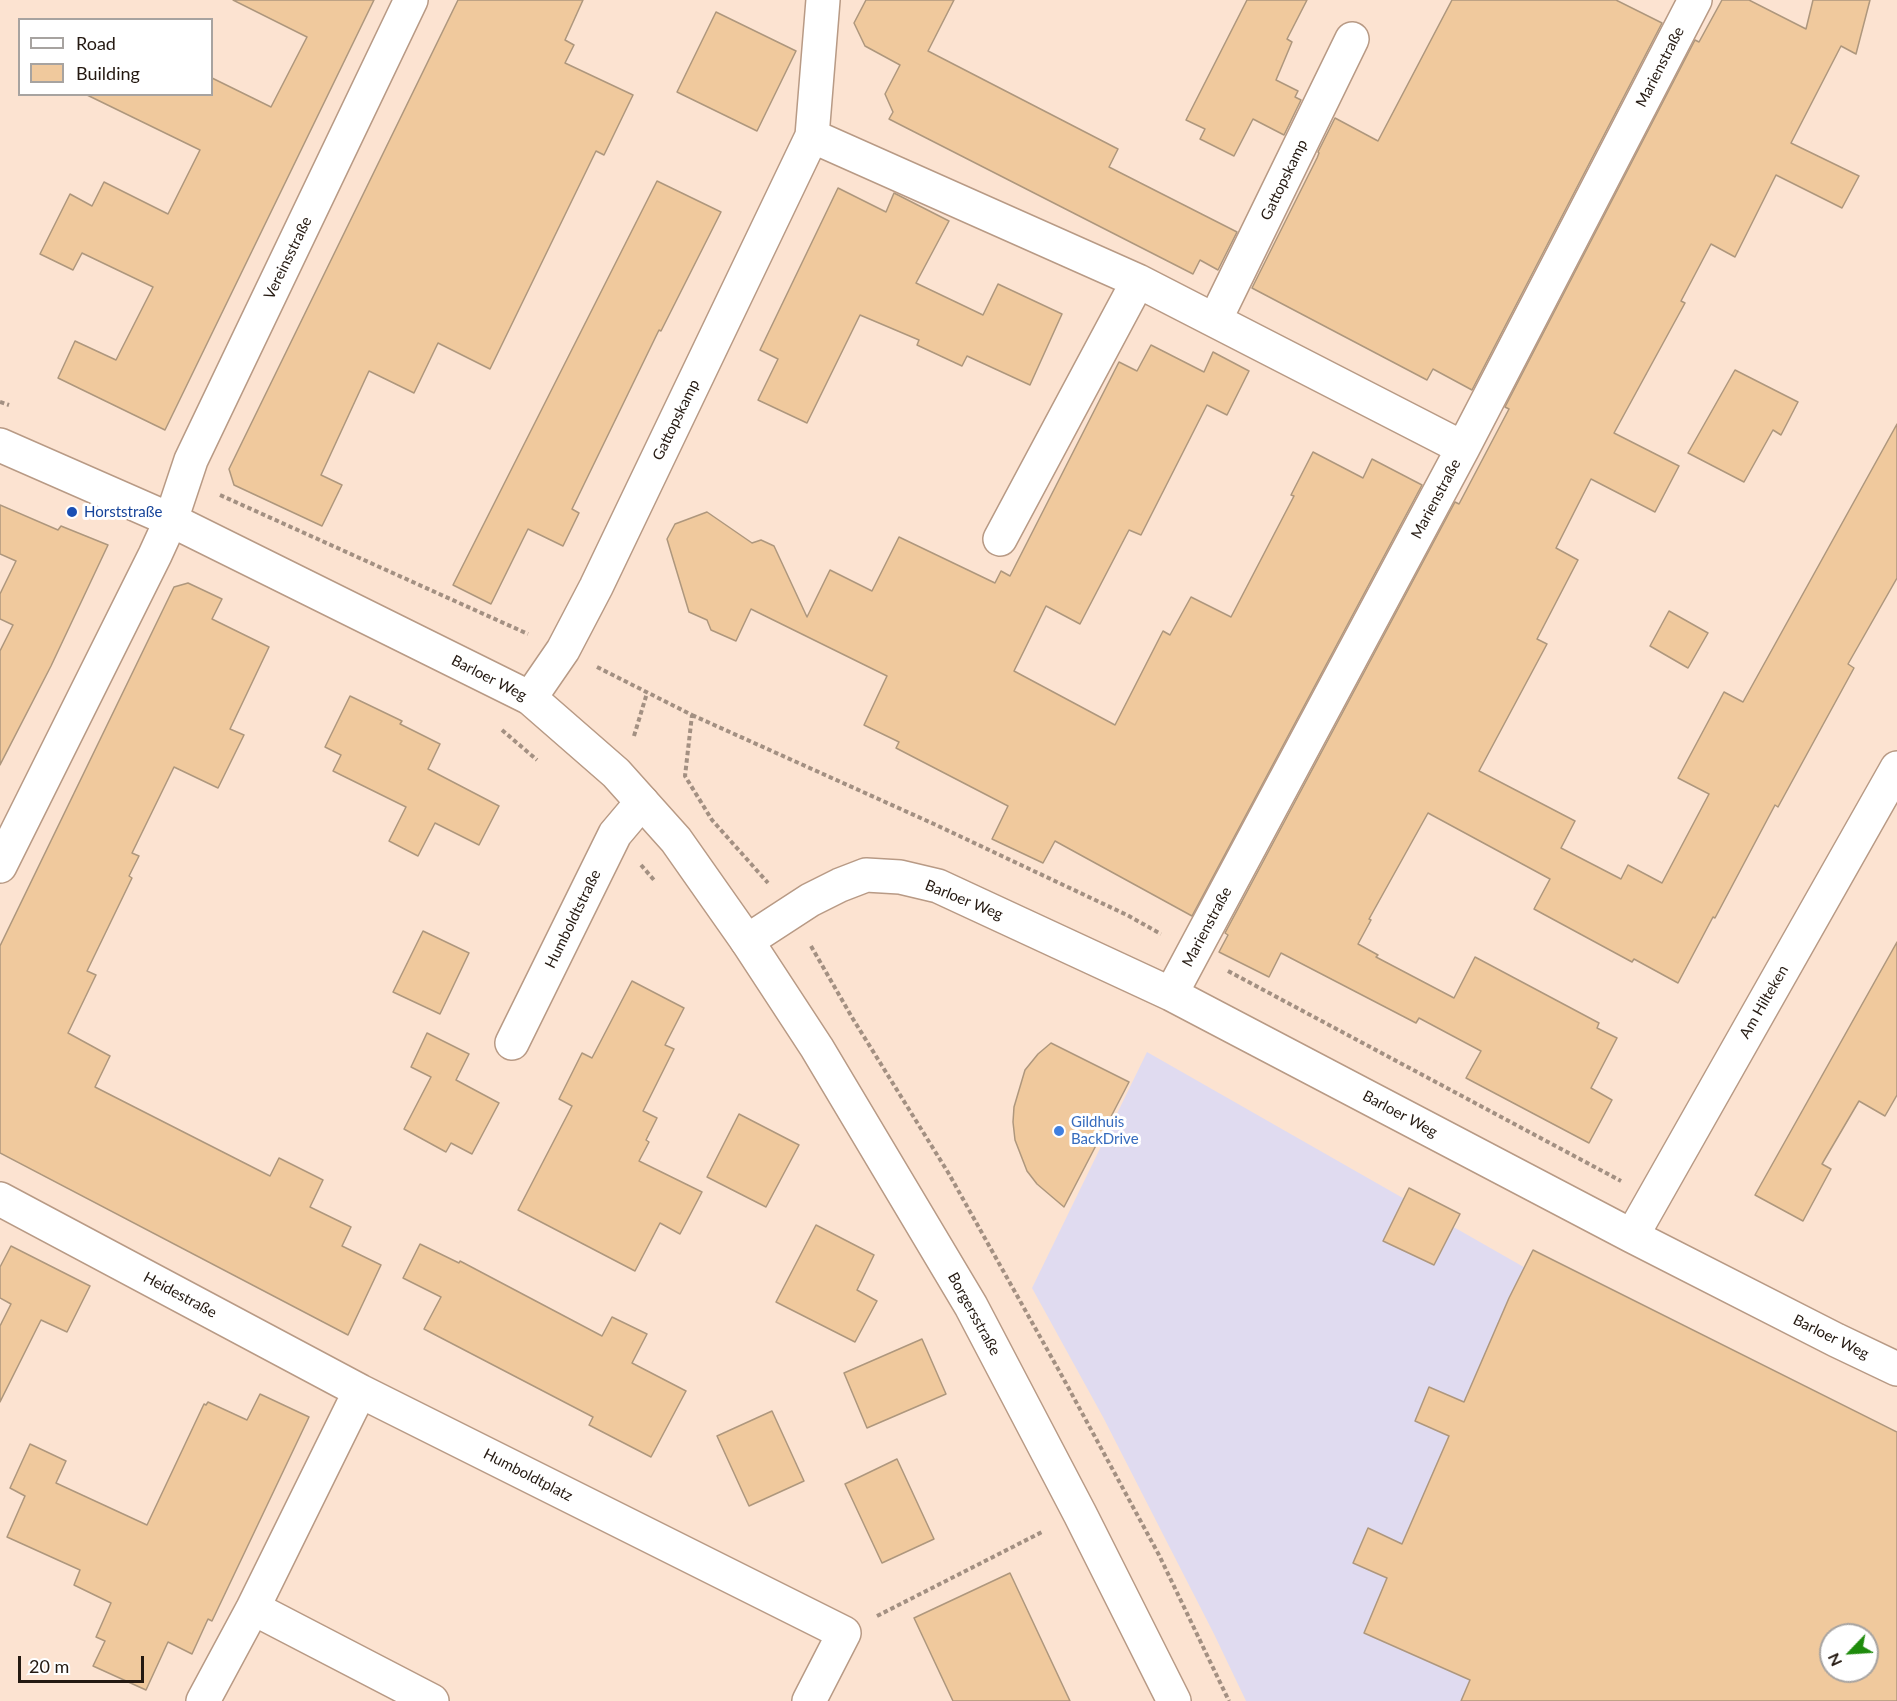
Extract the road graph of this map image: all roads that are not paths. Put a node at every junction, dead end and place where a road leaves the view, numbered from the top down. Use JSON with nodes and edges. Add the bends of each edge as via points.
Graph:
{"nodes":[{"id":1,"x":411,"y":0,"type":"edge"},
{"id":2,"x":823,"y":0,"type":"edge"},
{"id":3,"x":1695,"y":0,"type":"edge"},
{"id":4,"x":1352,"y":39,"type":"dead end"},
{"id":5,"x":812,"y":136,"type":"junction"},
{"id":6,"x":1138,"y":281,"type":"junction"},
{"id":7,"x":1215,"y":320,"type":"junction"},
{"id":8,"x":0,"y":445,"type":"edge"},
{"id":9,"x":1463,"y":448,"type":"junction"},
{"id":10,"x":171,"y":520,"type":"junction"},
{"id":11,"x":1000,"y":539,"type":"dead end"},
{"id":12,"x":530,"y":698,"type":"junction"},
{"id":13,"x":1897,"y":768,"type":"edge"},
{"id":14,"x":642,"y":802,"type":"junction"},
{"id":15,"x":0,"y":866,"type":"edge"},
{"id":16,"x":747,"y":941,"type":"junction"},
{"id":17,"x":1171,"y":994,"type":"junction"},
{"id":18,"x":512,"y":1043,"type":"dead end"},
{"id":19,"x":0,"y":1199,"type":"edge"},
{"id":20,"x":1632,"y":1236,"type":"junction"},
{"id":21,"x":1897,"y":1369,"type":"edge"},
{"id":22,"x":360,"y":1390,"type":"junction"},
{"id":23,"x":253,"y":1608,"type":"junction"},
{"id":24,"x":203,"y":1701,"type":"edge"},
{"id":25,"x":432,"y":1701,"type":"edge"},
{"id":26,"x":809,"y":1701,"type":"edge"},
{"id":27,"x":1174,"y":1701,"type":"edge"}],
"edges":[{"from":1,"to":10,"type":"street","name":"Vereinsstraße","via":[[191,460]]},
{"from":2,"to":5,"type":"street","name":"Gattopskamp"},
{"from":3,"to":9,"type":"street","name":"Marienstraße"},
{"from":4,"to":7,"type":"street","name":"Gattopskamp"},
{"from":5,"to":6,"type":"street"},
{"from":5,"to":12,"type":"street","name":"Gattopskamp","via":[[596,587],[563,650]]},
{"from":6,"to":7,"type":"street"},
{"from":6,"to":11,"type":"street"},
{"from":7,"to":9,"type":"street"},
{"from":8,"to":10,"type":"street","name":"Barloer Weg"},
{"from":9,"to":17,"type":"street","name":"Marienstraße"},
{"from":10,"to":12,"type":"street","name":"Barloer Weg"},
{"from":10,"to":15,"type":"street"},
{"from":12,"to":14,"type":"street","name":"Barloer Weg","via":[[616,773]]},
{"from":13,"to":20,"type":"street","name":"Am Hilteken"},
{"from":14,"to":16,"type":"street","name":"Barloer Weg","via":[[676,840]]},
{"from":14,"to":18,"type":"street","name":"Humboldtstraße","via":[[615,834]]},
{"from":16,"to":17,"type":"street","name":"Barloer Weg","via":[[791,911],[840,885],[866,875],[900,877],[938,886]]},
{"from":16,"to":27,"type":"street","name":"Borgersstraße","via":[[817,1048],[971,1306]]},
{"from":17,"to":20,"type":"street","name":"Barloer Weg"},
{"from":19,"to":22,"type":"street","name":"Heidestraße"},
{"from":20,"to":21,"type":"street","name":"Barloer Weg"},
{"from":22,"to":23,"type":"street"},
{"from":22,"to":26,"type":"street","name":"Humboldtplatz","via":[[844,1633]]},
{"from":23,"to":24,"type":"street"},
{"from":23,"to":25,"type":"street"}]}
